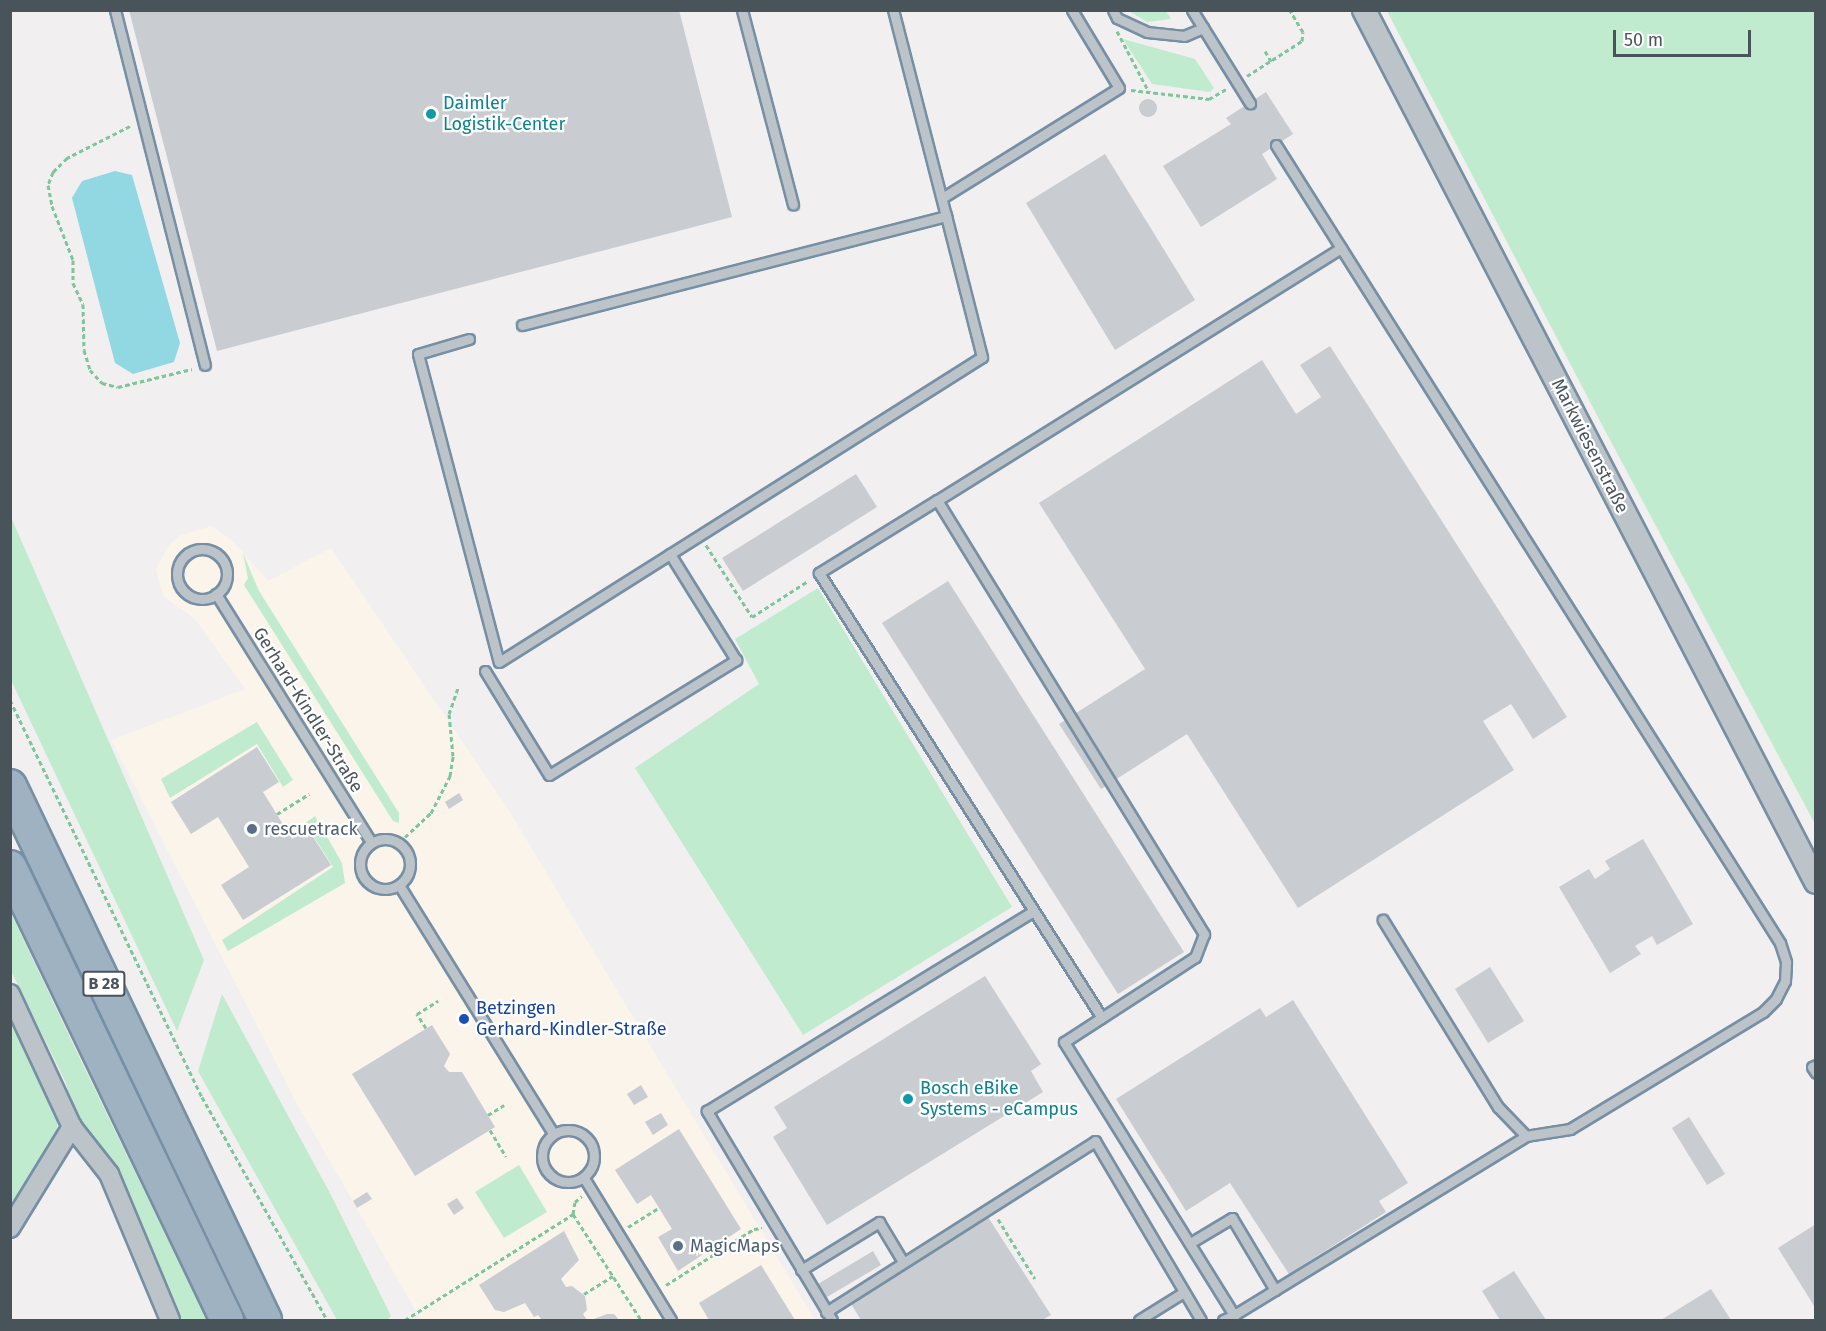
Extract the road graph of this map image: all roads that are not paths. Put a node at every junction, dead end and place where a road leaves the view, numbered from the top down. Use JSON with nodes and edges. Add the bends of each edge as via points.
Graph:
{"nodes":[{"id":1,"x":115,"y":10,"type":"edge"},
{"id":2,"x":742,"y":10,"type":"edge"},
{"id":3,"x":893,"y":10,"type":"edge"},
{"id":4,"x":1072,"y":10,"type":"edge"},
{"id":5,"x":1192,"y":10,"type":"edge"},
{"id":6,"x":1364,"y":10,"type":"edge"},
{"id":7,"x":1115,"y":14,"type":"edge"},
{"id":8,"x":1203,"y":28,"type":"junction"},
{"id":9,"x":1250,"y":103,"type":"dead end"},
{"id":10,"x":1276,"y":145,"type":"dead end"},
{"id":11,"x":942,"y":198,"type":"junction"},
{"id":12,"x":793,"y":204,"type":"dead end"},
{"id":13,"x":946,"y":216,"type":"junction"},
{"id":14,"x":1341,"y":248,"type":"junction"},
{"id":15,"x":522,"y":325,"type":"dead end"},
{"id":16,"x":469,"y":339,"type":"dead end"},
{"id":17,"x":205,"y":365,"type":"road end"},
{"id":18,"x":937,"y":500,"type":"junction"},
{"id":19,"x":670,"y":554,"type":"junction"},
{"id":20,"x":216,"y":594,"type":"junction"},
{"id":21,"x":485,"y":671,"type":"dead end"},
{"id":22,"x":10,"y":786,"type":"edge"},
{"id":23,"x":371,"y":842,"type":"junction"},
{"id":24,"x":10,"y":867,"type":"edge"},
{"id":25,"x":1815,"y":882,"type":"edge"},
{"id":26,"x":399,"y":885,"type":"junction"},
{"id":27,"x":1033,"y":911,"type":"junction"},
{"id":28,"x":1383,"y":920,"type":"dead end"},
{"id":29,"x":10,"y":994,"type":"edge"},
{"id":30,"x":1102,"y":1018,"type":"junction"},
{"id":31,"x":1815,"y":1065,"type":"edge"},
{"id":32,"x":1815,"y":1073,"type":"edge"},
{"id":33,"x":72,"y":1126,"type":"junction"},
{"id":34,"x":553,"y":1133,"type":"junction"},
{"id":35,"x":1526,"y":1136,"type":"junction"},
{"id":36,"x":584,"y":1178,"type":"junction"},
{"id":37,"x":10,"y":1228,"type":"edge"},
{"id":38,"x":1190,"y":1243,"type":"junction"},
{"id":39,"x":903,"y":1262,"type":"junction"},
{"id":40,"x":801,"y":1270,"type":"junction"},
{"id":41,"x":1275,"y":1290,"type":"junction"},
{"id":42,"x":1184,"y":1292,"type":"junction"},
{"id":43,"x":1234,"y":1315,"type":"junction"},
{"id":44,"x":829,"y":1316,"type":"edge"},
{"id":45,"x":170,"y":1320,"type":"edge"},
{"id":46,"x":227,"y":1320,"type":"edge"},
{"id":47,"x":265,"y":1320,"type":"edge"},
{"id":48,"x":672,"y":1320,"type":"edge"},
{"id":49,"x":1139,"y":1320,"type":"edge"},
{"id":50,"x":1202,"y":1320,"type":"edge"},
{"id":51,"x":1223,"y":1320,"type":"edge"}],
"edges":[{"from":1,"to":17,"type":"lane"},
{"from":2,"to":12,"type":"lane"},
{"from":3,"to":11,"type":"lane"},
{"from":4,"to":11,"type":"lane","via":[[1119,88]]},
{"from":5,"to":8,"type":"lane"},
{"from":6,"to":25,"type":"street","name":"Markwiesenstraße"},
{"from":7,"to":8,"type":"lane","via":[[1147,32],[1184,36]]},
{"from":8,"to":9,"type":"lane"},
{"from":10,"to":14,"type":"lane"},
{"from":11,"to":13,"type":"lane"},
{"from":13,"to":15,"type":"lane"},
{"from":13,"to":19,"type":"lane","via":[[982,357]]},
{"from":14,"to":18,"type":"lane"},
{"from":14,"to":35,"type":"lane","via":[[1780,943],[1786,962],[1785,981],[1776,999],[1763,1012],[1570,1129]]},
{"from":16,"to":19,"type":"lane","via":[[418,354],[499,662]]},
{"from":18,"to":27,"type":"lane","via":[[819,573]]},
{"from":18,"to":30,"type":"lane","via":[[1204,934],[1203,946],[1195,957]]},
{"from":19,"to":21,"type":"lane","via":[[736,660],[549,775]]},
{"from":20,"to":20,"type":"lane","via":[[224,585],[224,562],[204,549],[192,550],[182,557],[177,580],[193,598]]},
{"from":20,"to":23,"type":"lane","name":"Gerhard-Kindler-Straße"},
{"from":22,"to":47,"type":"highway","number":"B 28"},
{"from":23,"to":26,"type":"lane","via":[[393,840],[406,850],[410,867]]},
{"from":23,"to":26,"type":"lane","via":[[361,856],[364,877],[381,889]]},
{"from":24,"to":46,"type":"highway","number":"B 28"},
{"from":26,"to":34,"type":"lane"},
{"from":27,"to":30,"type":"lane"},
{"from":27,"to":40,"type":"lane","via":[[707,1111]]},
{"from":28,"to":35,"type":"lane","via":[[1498,1107]]},
{"from":29,"to":33,"type":"street"},
{"from":30,"to":38,"type":"lane","via":[[1064,1042]]},
{"from":31,"to":32,"type":"lane"},
{"from":33,"to":37,"type":"street"},
{"from":33,"to":45,"type":"street","via":[[109,1174]]},
{"from":34,"to":36,"type":"lane","via":[[578,1131],[592,1145],[593,1165]]},
{"from":34,"to":36,"type":"lane","via":[[543,1146],[544,1167],[559,1181]]},
{"from":35,"to":41,"type":"lane"},
{"from":36,"to":48,"type":"lane"},
{"from":38,"to":41,"type":"lane","via":[[1232,1218]]},
{"from":38,"to":43,"type":"lane"},
{"from":39,"to":40,"type":"lane","via":[[879,1222]]},
{"from":39,"to":42,"type":"lane","via":[[1095,1142]]},
{"from":39,"to":44,"type":"lane"},
{"from":40,"to":44,"type":"lane"},
{"from":41,"to":43,"type":"lane"},
{"from":42,"to":49,"type":"lane"},
{"from":42,"to":50,"type":"lane"},
{"from":43,"to":51,"type":"lane"}]}
